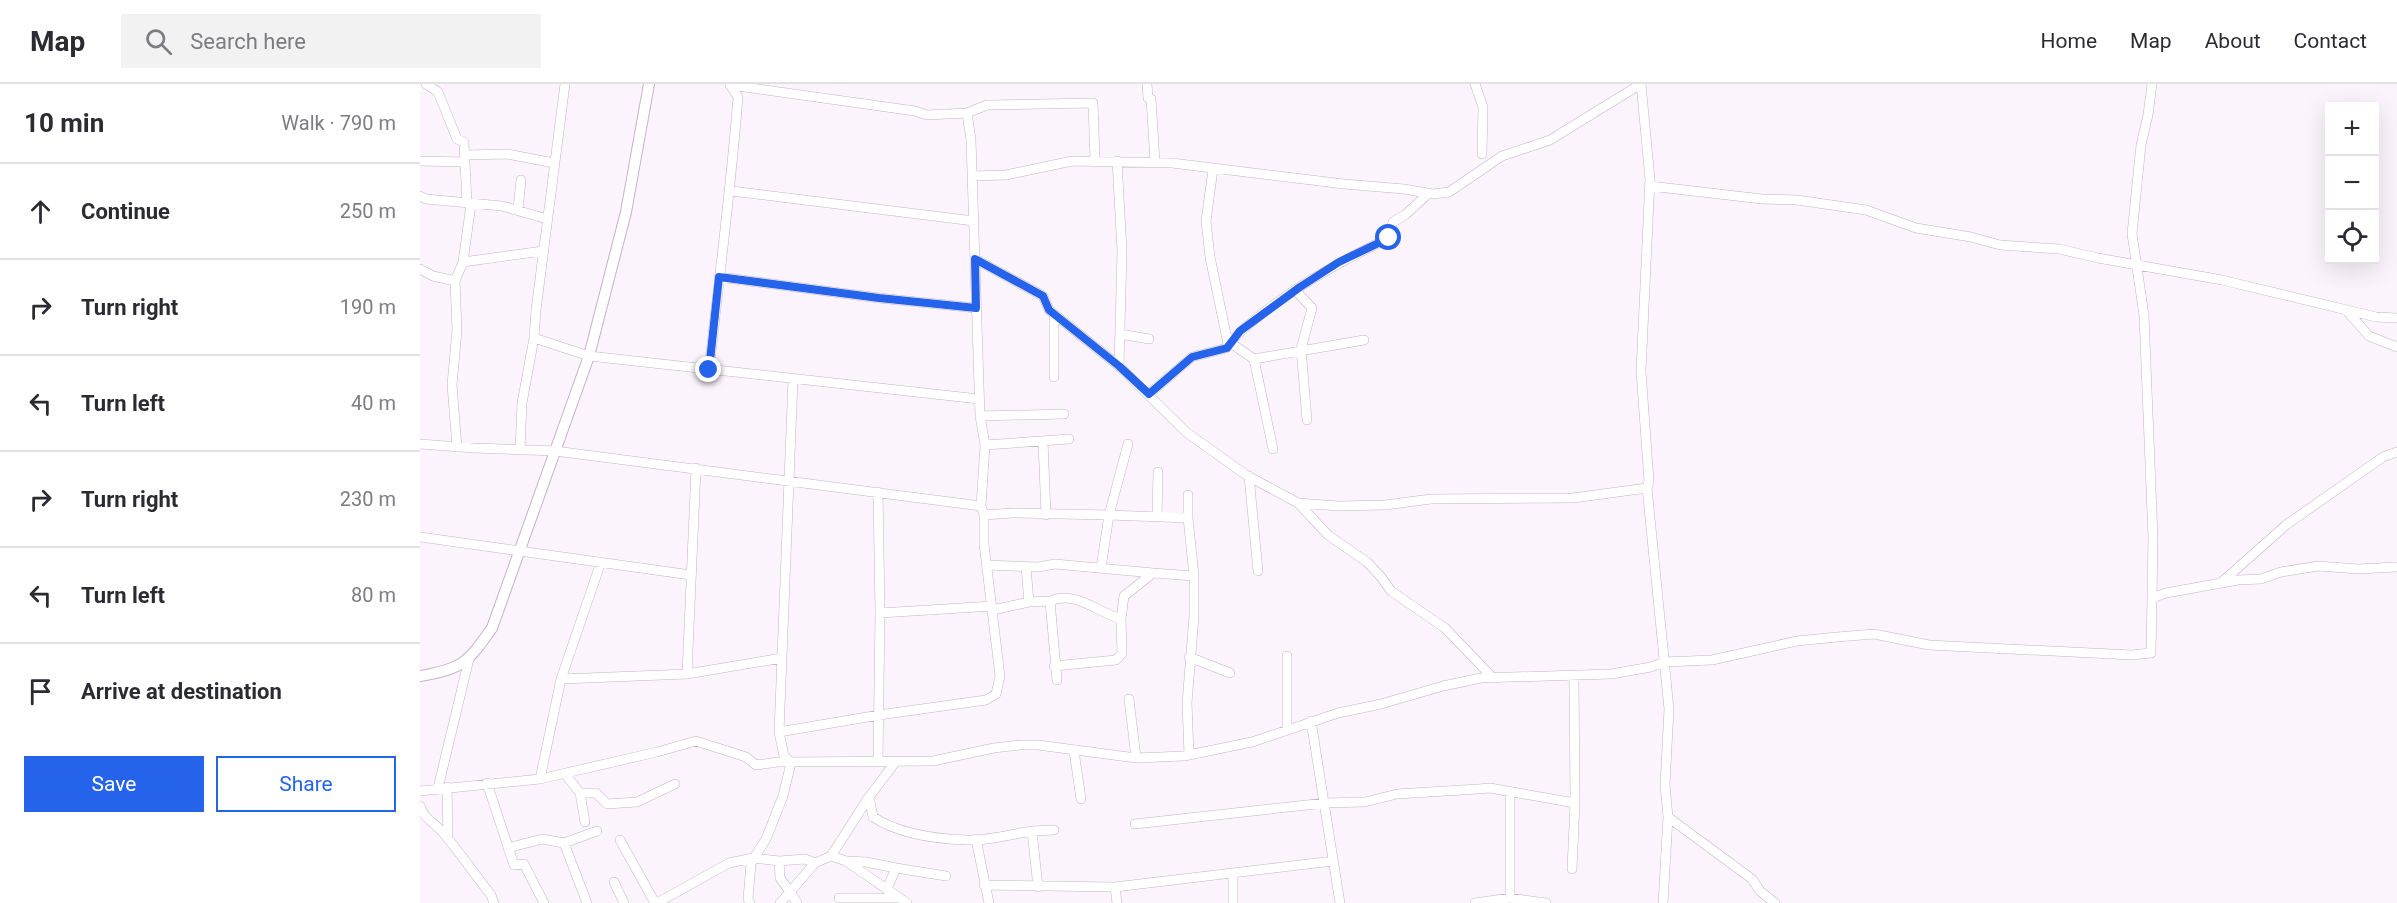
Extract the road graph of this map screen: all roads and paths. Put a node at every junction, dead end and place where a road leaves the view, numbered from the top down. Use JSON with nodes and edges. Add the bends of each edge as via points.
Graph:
{"nodes":[{"id":1,"x":565,"y":84,"type":"edge"},
{"id":2,"x":649,"y":84,"type":"edge"},
{"id":3,"x":729,"y":84,"type":"edge"},
{"id":4,"x":1147,"y":84,"type":"edge"},
{"id":5,"x":1476,"y":84,"type":"edge"},
{"id":6,"x":2152,"y":84,"type":"edge"},
{"id":7,"x":430,"y":85,"type":"edge"},
{"id":8,"x":967,"y":113,"type":"junction"},
{"id":9,"x":1482,"y":154,"type":"dead end"},
{"id":10,"x":465,"y":158,"type":"junction"},
{"id":11,"x":1095,"y":160,"type":"junction"},
{"id":12,"x":420,"y":161,"type":"edge"},
{"id":13,"x":1117,"y":161,"type":"junction"},
{"id":14,"x":1155,"y":162,"type":"junction"},
{"id":15,"x":554,"y":163,"type":"junction"},
{"id":16,"x":1214,"y":169,"type":"junction"},
{"id":17,"x":972,"y":176,"type":"junction"},
{"id":18,"x":521,"y":180,"type":"dead end"},
{"id":19,"x":1650,"y":186,"type":"junction"},
{"id":20,"x":731,"y":191,"type":"junction"},
{"id":21,"x":1429,"y":193,"type":"junction"},
{"id":22,"x":420,"y":196,"type":"edge"},
{"id":23,"x":469,"y":204,"type":"junction"},
{"id":24,"x":518,"y":209,"type":"junction"},
{"id":25,"x":547,"y":219,"type":"junction"},
{"id":26,"x":974,"y":220,"type":"junction"},
{"id":27,"x":543,"y":250,"type":"junction"},
{"id":28,"x":975,"y":259,"type":"junction"},
{"id":29,"x":463,"y":262,"type":"junction"},
{"id":30,"x":2137,"y":265,"type":"junction"},
{"id":31,"x":420,"y":269,"type":"edge"},
{"id":32,"x":719,"y":277,"type":"junction"},
{"id":33,"x":455,"y":281,"type":"junction"},
{"id":34,"x":1295,"y":291,"type":"junction"},
{"id":35,"x":976,"y":308,"type":"junction"},
{"id":36,"x":2346,"y":310,"type":"junction"},
{"id":37,"x":1054,"y":314,"type":"junction"},
{"id":38,"x":2397,"y":318,"type":"edge"},
{"id":39,"x":1120,"y":334,"type":"junction"},
{"id":40,"x":534,"y":338,"type":"junction"},
{"id":41,"x":1149,"y":339,"type":"dead end"},
{"id":42,"x":1364,"y":339,"type":"dead end"},
{"id":43,"x":1228,"y":344,"type":"junction"},
{"id":44,"x":2397,"y":347,"type":"edge"},
{"id":45,"x":1301,"y":351,"type":"junction"},
{"id":46,"x":589,"y":356,"type":"junction"},
{"id":47,"x":1254,"y":359,"type":"junction"},
{"id":48,"x":1119,"y":366,"type":"junction"},
{"id":49,"x":709,"y":370,"type":"junction"},
{"id":50,"x":1054,"y":377,"type":"dead end"},
{"id":51,"x":793,"y":380,"type":"junction"},
{"id":52,"x":1149,"y":394,"type":"junction"},
{"id":53,"x":979,"y":399,"type":"junction"},
{"id":54,"x":1064,"y":414,"type":"dead end"},
{"id":55,"x":980,"y":416,"type":"junction"},
{"id":56,"x":1307,"y":420,"type":"dead end"},
{"id":57,"x":1069,"y":439,"type":"dead end"},
{"id":58,"x":1042,"y":441,"type":"junction"},
{"id":59,"x":420,"y":444,"type":"edge"},
{"id":60,"x":1128,"y":444,"type":"dead end"},
{"id":61,"x":985,"y":445,"type":"junction"},
{"id":62,"x":457,"y":447,"type":"junction"},
{"id":63,"x":1273,"y":449,"type":"dead end"},
{"id":64,"x":520,"y":450,"type":"junction"},
{"id":65,"x":555,"y":451,"type":"junction"},
{"id":66,"x":2397,"y":452,"type":"edge"},
{"id":67,"x":696,"y":468,"type":"junction"},
{"id":68,"x":1158,"y":472,"type":"dead end"},
{"id":69,"x":1249,"y":476,"type":"junction"},
{"id":70,"x":789,"y":479,"type":"junction"},
{"id":71,"x":1647,"y":488,"type":"junction"},
{"id":72,"x":878,"y":492,"type":"junction"},
{"id":73,"x":1188,"y":495,"type":"dead end"},
{"id":74,"x":1298,"y":503,"type":"junction"},
{"id":75,"x":983,"y":510,"type":"junction"},
{"id":76,"x":1046,"y":515,"type":"junction"},
{"id":77,"x":1109,"y":515,"type":"junction"},
{"id":78,"x":1157,"y":517,"type":"junction"},
{"id":79,"x":1188,"y":518,"type":"junction"},
{"id":80,"x":420,"y":537,"type":"edge"},
{"id":81,"x":520,"y":551,"type":"junction"},
{"id":82,"x":601,"y":562,"type":"junction"},
{"id":83,"x":987,"y":565,"type":"junction"},
{"id":84,"x":1026,"y":567,"type":"junction"},
{"id":85,"x":2397,"y":567,"type":"edge"},
{"id":86,"x":1101,"y":568,"type":"junction"},
{"id":87,"x":1258,"y":571,"type":"dead end"},
{"id":88,"x":1154,"y":573,"type":"junction"},
{"id":89,"x":691,"y":575,"type":"junction"},
{"id":90,"x":1194,"y":576,"type":"junction"},
{"id":91,"x":2221,"y":583,"type":"junction"},
{"id":92,"x":2152,"y":598,"type":"junction"},
{"id":93,"x":1050,"y":601,"type":"junction"},
{"id":94,"x":1029,"y":602,"type":"junction"},
{"id":95,"x":993,"y":608,"type":"junction"},
{"id":96,"x":880,"y":613,"type":"junction"},
{"id":97,"x":1121,"y":619,"type":"junction"},
{"id":98,"x":1287,"y":656,"type":"dead end"},
{"id":99,"x":1189,"y":657,"type":"junction"},
{"id":100,"x":782,"y":658,"type":"junction"},
{"id":101,"x":469,"y":659,"type":"junction"},
{"id":102,"x":1664,"y":662,"type":"junction"},
{"id":103,"x":1054,"y":666,"type":"junction"},
{"id":104,"x":1230,"y":673,"type":"dead end"},
{"id":105,"x":687,"y":674,"type":"junction"},
{"id":106,"x":420,"y":676,"type":"edge"},
{"id":107,"x":1492,"y":677,"type":"junction"},
{"id":108,"x":1574,"y":677,"type":"junction"},
{"id":109,"x":561,"y":680,"type":"junction"},
{"id":110,"x":1057,"y":680,"type":"dead end"},
{"id":111,"x":1129,"y":699,"type":"dead end"},
{"id":112,"x":879,"y":715,"type":"junction"},
{"id":113,"x":1311,"y":721,"type":"junction"},
{"id":114,"x":1287,"y":729,"type":"junction"},
{"id":115,"x":779,"y":732,"type":"junction"},
{"id":116,"x":1074,"y":751,"type":"junction"},
{"id":117,"x":1189,"y":755,"type":"junction"},
{"id":118,"x":1136,"y":758,"type":"junction"},
{"id":119,"x":878,"y":761,"type":"junction"},
{"id":120,"x":896,"y":761,"type":"junction"},
{"id":121,"x":791,"y":763,"type":"junction"},
{"id":122,"x":565,"y":774,"type":"junction"},
{"id":123,"x":540,"y":779,"type":"junction"},
{"id":124,"x":487,"y":783,"type":"junction"},
{"id":125,"x":675,"y":784,"type":"dead end"},
{"id":126,"x":443,"y":787,"type":"junction"},
{"id":127,"x":420,"y":791,"type":"edge"},
{"id":128,"x":1510,"y":792,"type":"junction"},
{"id":129,"x":580,"y":793,"type":"junction"},
{"id":130,"x":869,"y":797,"type":"junction"},
{"id":131,"x":1080,"y":799,"type":"dead end"},
{"id":132,"x":1325,"y":803,"type":"junction"},
{"id":133,"x":1575,"y":803,"type":"junction"},
{"id":134,"x":420,"y":806,"type":"edge"},
{"id":135,"x":1668,"y":817,"type":"junction"},
{"id":136,"x":585,"y":822,"type":"dead end"},
{"id":137,"x":1135,"y":824,"type":"dead end"},
{"id":138,"x":1054,"y":830,"type":"dead end"},
{"id":139,"x":597,"y":831,"type":"dead end"},
{"id":140,"x":1032,"y":831,"type":"junction"},
{"id":141,"x":448,"y":839,"type":"junction"},
{"id":142,"x":976,"y":839,"type":"junction"},
{"id":143,"x":620,"y":840,"type":"dead end"},
{"id":144,"x":564,"y":843,"type":"junction"},
{"id":145,"x":508,"y":848,"type":"junction"},
{"id":146,"x":831,"y":856,"type":"junction"},
{"id":147,"x":753,"y":858,"type":"junction"},
{"id":148,"x":779,"y":861,"type":"junction"},
{"id":149,"x":846,"y":861,"type":"junction"},
{"id":150,"x":1333,"y":861,"type":"junction"},
{"id":151,"x":815,"y":863,"type":"junction"},
{"id":152,"x":896,"y":868,"type":"junction"},
{"id":153,"x":1572,"y":869,"type":"dead end"},
{"id":154,"x":1233,"y":873,"type":"junction"},
{"id":155,"x":945,"y":876,"type":"dead end"},
{"id":156,"x":614,"y":882,"type":"dead end"},
{"id":157,"x":984,"y":885,"type":"junction"},
{"id":158,"x":1038,"y":887,"type":"junction"},
{"id":159,"x":1115,"y":887,"type":"junction"},
{"id":160,"x":887,"y":889,"type":"junction"},
{"id":161,"x":790,"y":892,"type":"junction"},
{"id":162,"x":839,"y":898,"type":"dead end"},
{"id":163,"x":1510,"y":898,"type":"junction"},
{"id":164,"x":903,"y":900,"type":"edge"},
{"id":165,"x":494,"y":903,"type":"edge"},
{"id":166,"x":544,"y":903,"type":"edge"},
{"id":167,"x":586,"y":903,"type":"edge"},
{"id":168,"x":624,"y":903,"type":"edge"},
{"id":169,"x":656,"y":903,"type":"edge"},
{"id":170,"x":750,"y":903,"type":"edge"},
{"id":171,"x":780,"y":903,"type":"edge"},
{"id":172,"x":797,"y":903,"type":"edge"},
{"id":173,"x":989,"y":903,"type":"edge"},
{"id":174,"x":1117,"y":903,"type":"edge"},
{"id":175,"x":1233,"y":903,"type":"edge"},
{"id":176,"x":1340,"y":903,"type":"edge"},
{"id":177,"x":1475,"y":903,"type":"edge"},
{"id":178,"x":1546,"y":903,"type":"edge"},
{"id":179,"x":1663,"y":903,"type":"edge"},
{"id":180,"x":1775,"y":903,"type":"edge"}],
"edges":[{"from":1,"to":15,"type":"street"},
{"from":2,"to":46,"type":"street","via":[[626,213]]},
{"from":3,"to":8,"type":"street","via":[[927,115]]},
{"from":3,"to":20,"type":"street","via":[[738,97]]},
{"from":4,"to":14,"type":"street"},
{"from":5,"to":9,"type":"street","via":[[1483,107]]},
{"from":6,"to":30,"type":"street","via":[[2132,234]]},
{"from":7,"to":10,"type":"street","via":[[438,92],[457,139],[464,142]]},
{"from":8,"to":11,"type":"street","via":[[987,105],[1093,104]]},
{"from":8,"to":17,"type":"street"},
{"from":10,"to":12,"type":"street"},
{"from":10,"to":15,"type":"street","via":[[507,154]]},
{"from":10,"to":23,"type":"street"},
{"from":11,"to":13,"type":"street"},
{"from":11,"to":17,"type":"street","via":[[1048,164],[1006,175]]},
{"from":13,"to":14,"type":"street"},
{"from":13,"to":39,"type":"street","via":[[1122,251]]},
{"from":14,"to":16,"type":"street"},
{"from":15,"to":25,"type":"street"},
{"from":16,"to":21,"type":"street"},
{"from":16,"to":43,"type":"street","via":[[1206,221]]},
{"from":17,"to":26,"type":"street"},
{"from":18,"to":24,"type":"street"},
{"from":19,"to":21,"type":"street","via":[[1641,84],[1550,140],[1502,156],[1449,192]]},
{"from":19,"to":30,"type":"street","via":[[1866,210],[1916,228]]},
{"from":19,"to":71,"type":"street","via":[[1641,371]]},
{"from":20,"to":26,"type":"street"},
{"from":20,"to":32,"type":"street"},
{"from":21,"to":34,"type":"street","via":[[1393,222],[1389,238],[1339,262]]},
{"from":22,"to":23,"type":"street"},
{"from":23,"to":24,"type":"street"},
{"from":23,"to":29,"type":"street"},
{"from":24,"to":25,"type":"street"},
{"from":25,"to":27,"type":"street"},
{"from":26,"to":28,"type":"street"},
{"from":27,"to":29,"type":"street"},
{"from":27,"to":40,"type":"street"},
{"from":28,"to":35,"type":"street"},
{"from":28,"to":37,"type":"street","via":[[1043,296]]},
{"from":29,"to":33,"type":"street"},
{"from":30,"to":36,"type":"street","via":[[2222,280]]},
{"from":30,"to":92,"type":"street","via":[[2144,315]]},
{"from":31,"to":33,"type":"street"},
{"from":32,"to":35,"type":"street"},
{"from":32,"to":49,"type":"street"},
{"from":33,"to":62,"type":"street","via":[[458,320],[452,385]]},
{"from":34,"to":43,"type":"street"},
{"from":34,"to":45,"type":"street","via":[[1312,308]]},
{"from":35,"to":53,"type":"street"},
{"from":36,"to":38,"type":"street"},
{"from":36,"to":44,"type":"street","via":[[2369,336]]},
{"from":37,"to":48,"type":"street"},
{"from":37,"to":50,"type":"street"},
{"from":39,"to":41,"type":"street"},
{"from":39,"to":48,"type":"street"},
{"from":40,"to":46,"type":"street"},
{"from":40,"to":64,"type":"street","via":[[522,404]]},
{"from":42,"to":45,"type":"street"},
{"from":43,"to":47,"type":"street"},
{"from":43,"to":52,"type":"street","via":[[1227,348],[1192,357]]},
{"from":45,"to":47,"type":"street"},
{"from":45,"to":56,"type":"street"},
{"from":46,"to":49,"type":"street"},
{"from":46,"to":65,"type":"street"},
{"from":47,"to":63,"type":"street"},
{"from":48,"to":52,"type":"street"},
{"from":49,"to":51,"type":"street"},
{"from":51,"to":53,"type":"street"},
{"from":51,"to":70,"type":"street"},
{"from":52,"to":69,"type":"street","via":[[1186,432]]},
{"from":53,"to":55,"type":"street"},
{"from":54,"to":55,"type":"street"},
{"from":55,"to":61,"type":"street"},
{"from":57,"to":58,"type":"street"},
{"from":58,"to":61,"type":"street"},
{"from":58,"to":76,"type":"street"},
{"from":59,"to":62,"type":"street"},
{"from":60,"to":77,"type":"street"},
{"from":61,"to":75,"type":"street"},
{"from":62,"to":64,"type":"street"},
{"from":64,"to":65,"type":"street"},
{"from":65,"to":67,"type":"street"},
{"from":65,"to":81,"type":"street"},
{"from":66,"to":91,"type":"street","via":[[2383,457],[2286,525]]},
{"from":67,"to":70,"type":"street"},
{"from":67,"to":89,"type":"street"},
{"from":68,"to":78,"type":"street"},
{"from":69,"to":74,"type":"street"},
{"from":69,"to":87,"type":"street"},
{"from":70,"to":72,"type":"street"},
{"from":70,"to":100,"type":"street"},
{"from":71,"to":74,"type":"street","via":[[1573,498],[1431,499],[1338,506]]},
{"from":71,"to":102,"type":"street"},
{"from":72,"to":75,"type":"street"},
{"from":72,"to":96,"type":"street"},
{"from":73,"to":79,"type":"street"},
{"from":74,"to":107,"type":"street","via":[[1328,535],[1366,562],[1391,591],[1445,628]]},
{"from":75,"to":76,"type":"street"},
{"from":75,"to":83,"type":"street"},
{"from":76,"to":77,"type":"street"},
{"from":77,"to":78,"type":"street"},
{"from":77,"to":86,"type":"street"},
{"from":78,"to":79,"type":"street"},
{"from":79,"to":90,"type":"street"},
{"from":80,"to":81,"type":"street"},
{"from":81,"to":82,"type":"street"},
{"from":81,"to":101,"type":"street","via":[[492,628]]},
{"from":82,"to":89,"type":"street"},
{"from":82,"to":109,"type":"street"},
{"from":83,"to":84,"type":"street"},
{"from":83,"to":95,"type":"street"},
{"from":84,"to":86,"type":"street","via":[[1056,564]]},
{"from":84,"to":94,"type":"street"},
{"from":85,"to":91,"type":"street","via":[[2318,566]]},
{"from":86,"to":88,"type":"street"},
{"from":88,"to":90,"type":"street"},
{"from":88,"to":97,"type":"street","via":[[1124,596]]},
{"from":89,"to":105,"type":"street"},
{"from":90,"to":99,"type":"street"},
{"from":91,"to":92,"type":"street"},
{"from":92,"to":102,"type":"street","via":[[2151,653],[1929,645],[1874,634],[1797,641],[1712,660]]},
{"from":93,"to":94,"type":"street"},
{"from":93,"to":97,"type":"street","via":[[1060,597],[1088,603]]},
{"from":93,"to":103,"type":"street"},
{"from":94,"to":95,"type":"street"},
{"from":95,"to":96,"type":"street"},
{"from":95,"to":112,"type":"street","via":[[1000,676],[996,694],[986,700]]},
{"from":96,"to":112,"type":"street"},
{"from":97,"to":103,"type":"street","via":[[1122,653],[1116,660]]},
{"from":98,"to":114,"type":"street"},
{"from":99,"to":104,"type":"street"},
{"from":99,"to":117,"type":"street"},
{"from":100,"to":105,"type":"street"},
{"from":100,"to":115,"type":"street"},
{"from":101,"to":106,"type":"street","via":[[446,672]]},
{"from":101,"to":126,"type":"street"},
{"from":102,"to":108,"type":"street","via":[[1633,671]]},
{"from":102,"to":135,"type":"street","via":[[1669,709],[1665,785]]},
{"from":103,"to":110,"type":"street"},
{"from":105,"to":109,"type":"street"},
{"from":107,"to":108,"type":"street"},
{"from":107,"to":113,"type":"street"},
{"from":108,"to":133,"type":"street"},
{"from":109,"to":123,"type":"street"},
{"from":111,"to":118,"type":"street"},
{"from":112,"to":115,"type":"street"},
{"from":112,"to":119,"type":"street"},
{"from":113,"to":114,"type":"street"},
{"from":113,"to":132,"type":"street"},
{"from":114,"to":117,"type":"street","via":[[1252,742]]},
{"from":115,"to":121,"type":"street","via":[[784,756]]},
{"from":116,"to":118,"type":"street"},
{"from":116,"to":120,"type":"street","via":[[1020,745],[933,760]]},
{"from":116,"to":131,"type":"street"},
{"from":117,"to":118,"type":"street"},
{"from":119,"to":120,"type":"street"},
{"from":119,"to":121,"type":"street"},
{"from":120,"to":130,"type":"street"},
{"from":121,"to":122,"type":"street","via":[[756,765],[696,741]]},
{"from":121,"to":147,"type":"street","via":[[766,839]]},
{"from":122,"to":123,"type":"street"},
{"from":122,"to":129,"type":"street"},
{"from":123,"to":124,"type":"street"},
{"from":124,"to":126,"type":"street"},
{"from":124,"to":145,"type":"street"},
{"from":125,"to":129,"type":"street","via":[[637,802],[607,804],[596,793]]},
{"from":126,"to":127,"type":"street"},
{"from":126,"to":141,"type":"street"},
{"from":128,"to":132,"type":"street","via":[[1490,788],[1430,791],[1365,802]]},
{"from":128,"to":133,"type":"street"},
{"from":128,"to":163,"type":"street"},
{"from":129,"to":136,"type":"street"},
{"from":130,"to":142,"type":"street","via":[[873,817],[885,825],[932,836]]},
{"from":130,"to":146,"type":"street"},
{"from":132,"to":137,"type":"street"},
{"from":132,"to":150,"type":"street"},
{"from":133,"to":153,"type":"street"},
{"from":134,"to":141,"type":"street","via":[[425,818]]},
{"from":135,"to":179,"type":"street"},
{"from":135,"to":180,"type":"street","via":[[1752,879]]},
{"from":138,"to":140,"type":"street"},
{"from":139,"to":144,"type":"street"},
{"from":140,"to":142,"type":"street"},
{"from":140,"to":158,"type":"street"},
{"from":141,"to":165,"type":"street"},
{"from":142,"to":157,"type":"street"},
{"from":143,"to":169,"type":"street"},
{"from":144,"to":145,"type":"street","via":[[542,839]]},
{"from":144,"to":167,"type":"street"},
{"from":145,"to":166,"type":"street","via":[[514,866],[524,864]]},
{"from":146,"to":149,"type":"street"},
{"from":146,"to":151,"type":"street"},
{"from":147,"to":148,"type":"street"},
{"from":147,"to":169,"type":"street","via":[[729,863]]},
{"from":147,"to":170,"type":"street"},
{"from":148,"to":151,"type":"street","via":[[805,859]]},
{"from":148,"to":161,"type":"street","via":[[780,878]]},
{"from":149,"to":152,"type":"street"},
{"from":149,"to":160,"type":"street"},
{"from":150,"to":154,"type":"street"},
{"from":150,"to":176,"type":"street"},
{"from":151,"to":161,"type":"street"},
{"from":152,"to":155,"type":"street"},
{"from":152,"to":160,"type":"street"},
{"from":154,"to":159,"type":"street"},
{"from":154,"to":175,"type":"street"},
{"from":156,"to":168,"type":"street"},
{"from":157,"to":158,"type":"street"},
{"from":157,"to":173,"type":"street"},
{"from":158,"to":159,"type":"street"},
{"from":159,"to":174,"type":"street"},
{"from":160,"to":164,"type":"street"},
{"from":161,"to":171,"type":"street"},
{"from":161,"to":172,"type":"street"},
{"from":162,"to":164,"type":"street"},
{"from":163,"to":177,"type":"street"},
{"from":163,"to":178,"type":"street"}]}
